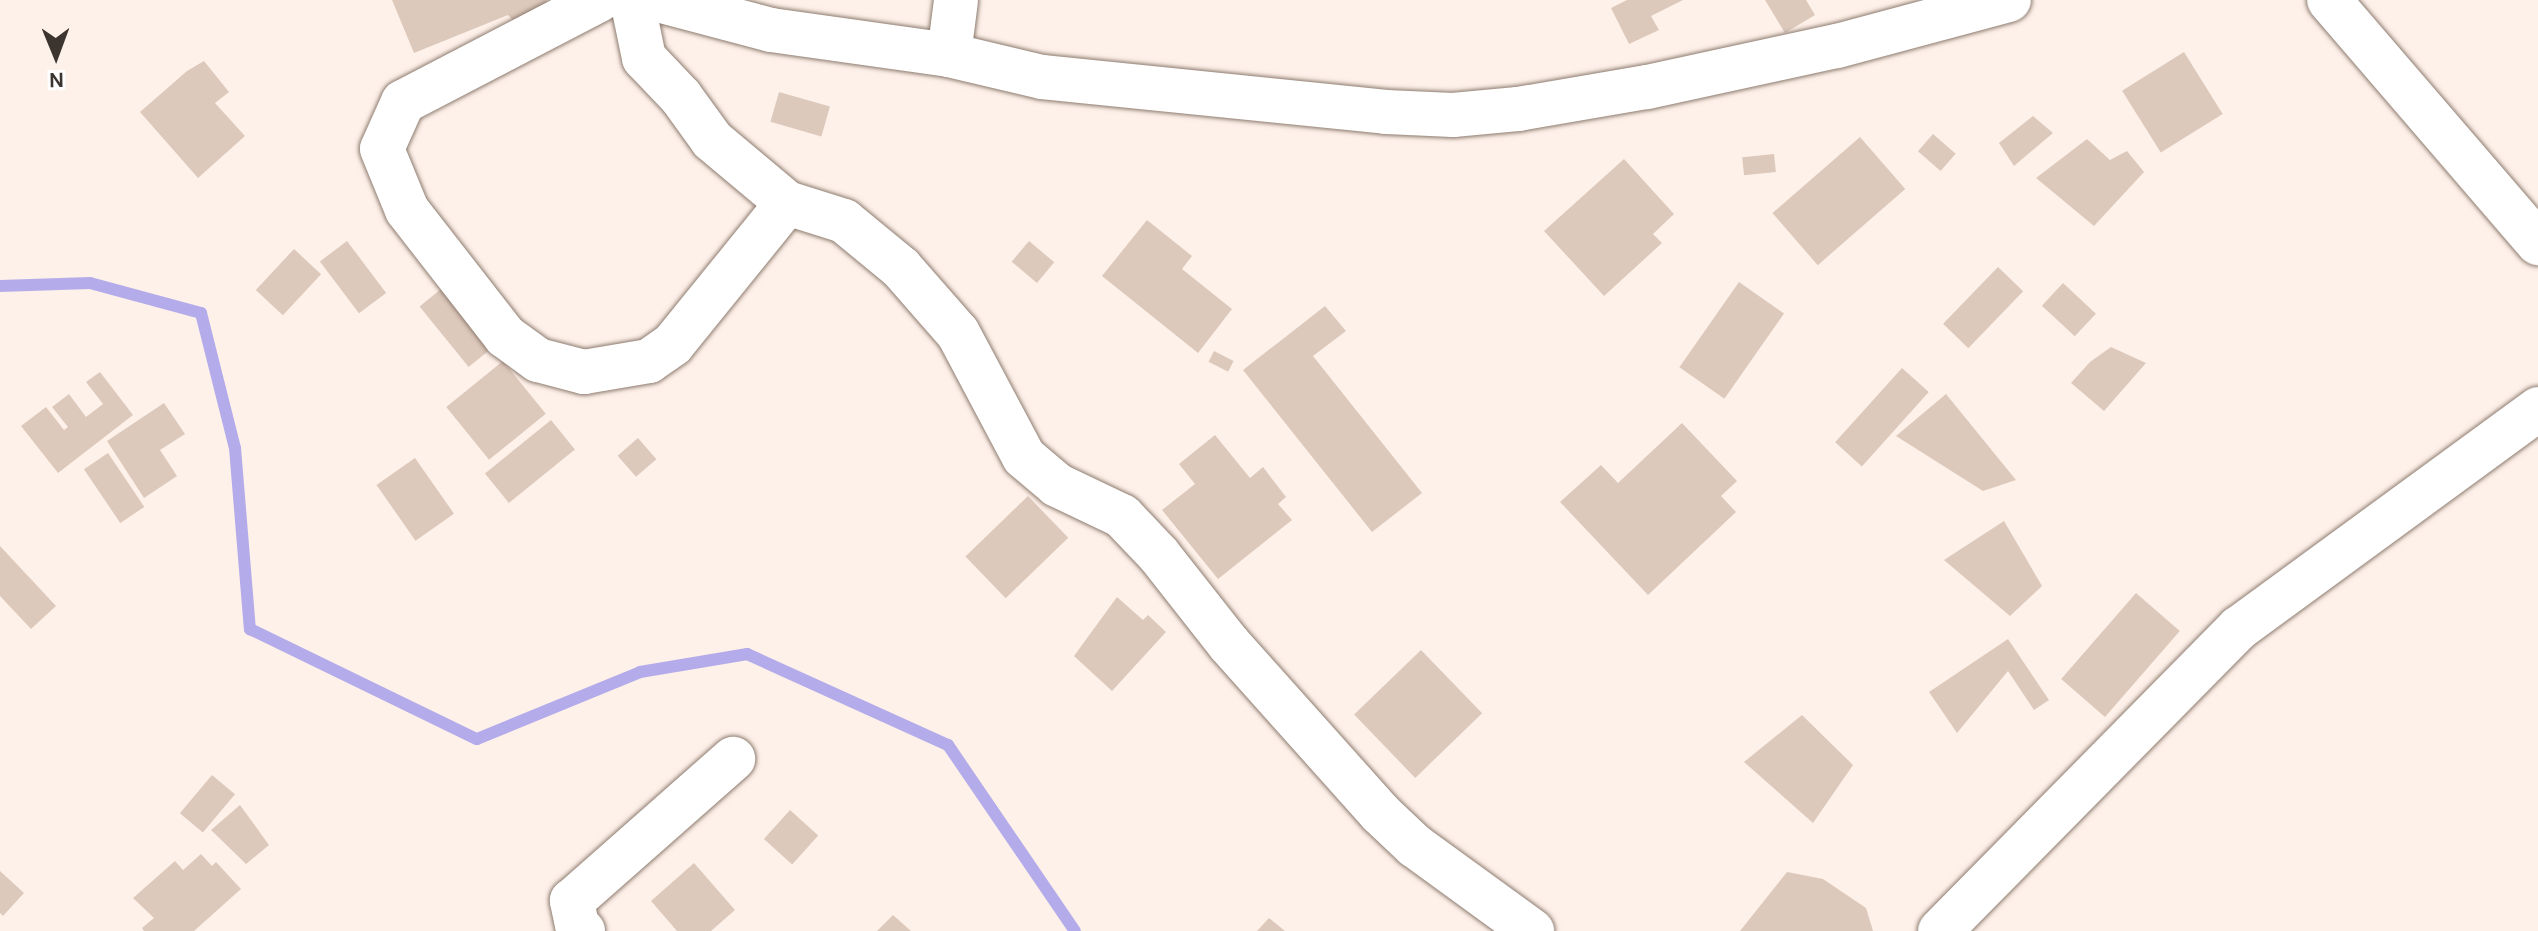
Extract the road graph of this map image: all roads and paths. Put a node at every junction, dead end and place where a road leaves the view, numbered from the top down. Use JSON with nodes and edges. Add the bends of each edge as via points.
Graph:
{"nodes":[{"id":1,"x":599,"y":0,"type":"edge"},
{"id":2,"x":632,"y":0,"type":"edge"},
{"id":3,"x":658,"y":0,"type":"edge"},
{"id":4,"x":956,"y":0,"type":"edge"},
{"id":5,"x":2009,"y":0,"type":"edge"},
{"id":6,"x":2329,"y":0,"type":"edge"},
{"id":7,"x":949,"y":55,"type":"junction"},
{"id":8,"x":787,"y":203,"type":"junction"},
{"id":9,"x":2538,"y":243,"type":"edge"},
{"id":10,"x":2538,"y":409,"type":"edge"},
{"id":11,"x":733,"y":759,"type":"dead end"},
{"id":12,"x":583,"y":931,"type":"edge"},
{"id":13,"x":1532,"y":931,"type":"edge"},
{"id":14,"x":1940,"y":931,"type":"edge"}],
"edges":[{"from":1,"to":8,"type":"street","via":[[403,102],[382,149],[407,210],[505,336],[538,360],[584,372],[649,361],[673,344]]},
{"from":2,"to":8,"type":"street","via":[[644,58],[712,140]]},
{"from":3,"to":7,"type":"street","via":[[771,30]]},
{"from":4,"to":7,"type":"street"},
{"from":5,"to":7,"type":"street","via":[[1837,46],[1647,87],[1453,115],[1042,77]]},
{"from":6,"to":9,"type":"street"},
{"from":8,"to":13,"type":"street","via":[[844,221],[901,268],[958,333],[1024,457],[1049,481],[1122,516],[1380,813],[1415,846]]},
{"from":10,"to":14,"type":"street","via":[[2239,628]]},
{"from":11,"to":12,"type":"street","via":[[572,901]]}]}
